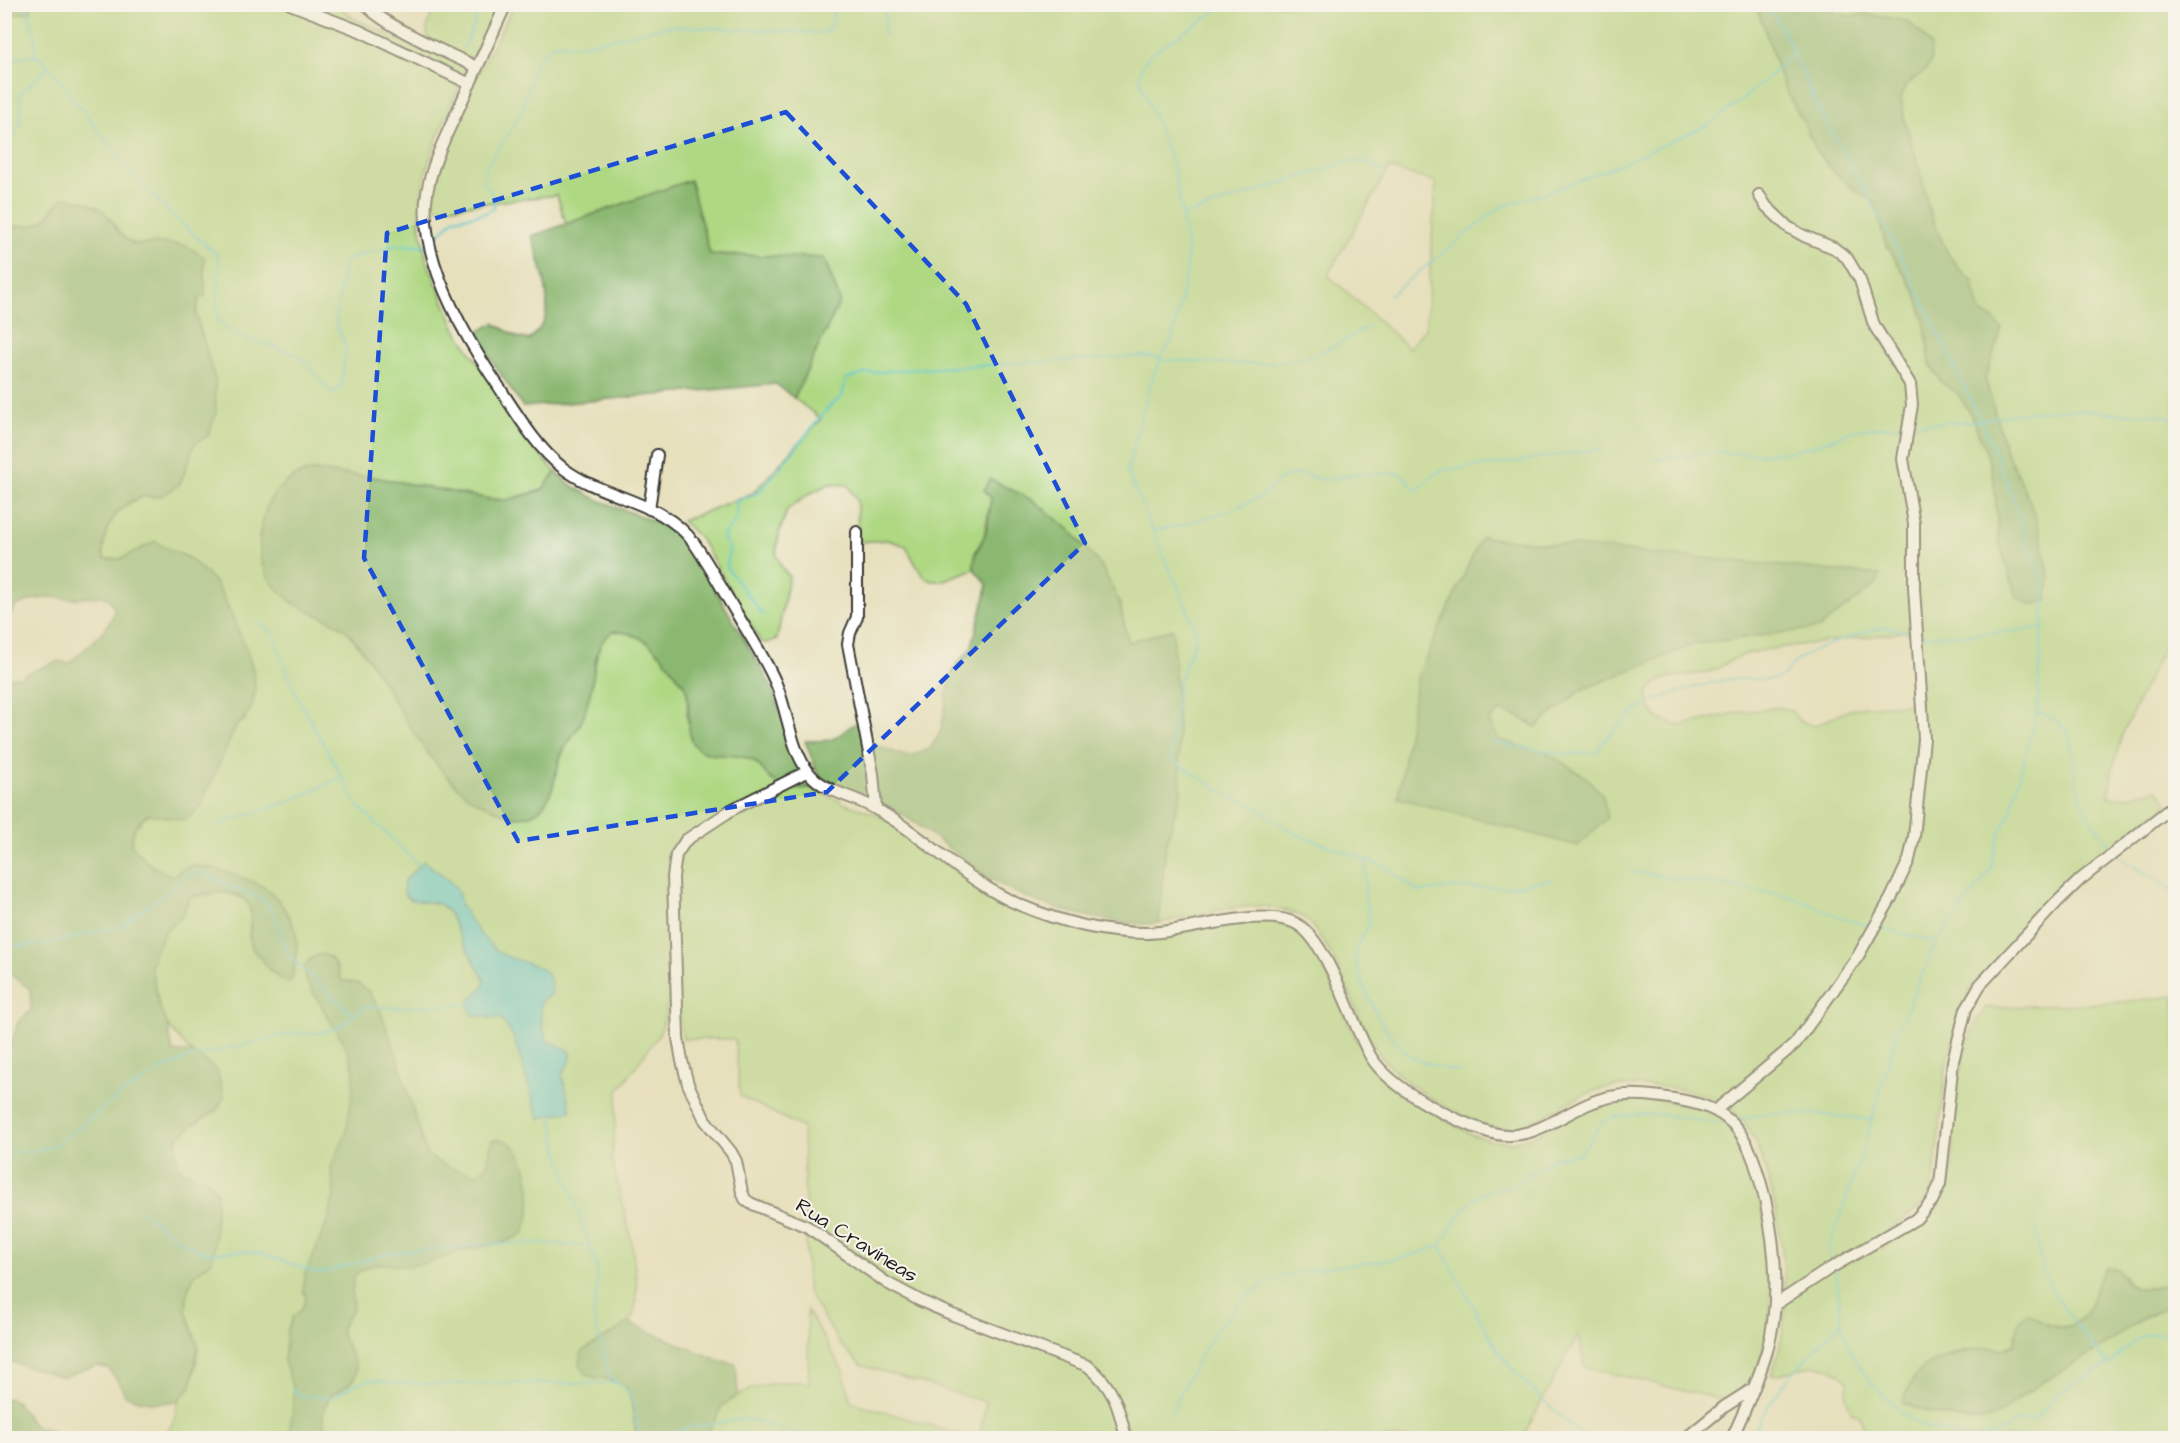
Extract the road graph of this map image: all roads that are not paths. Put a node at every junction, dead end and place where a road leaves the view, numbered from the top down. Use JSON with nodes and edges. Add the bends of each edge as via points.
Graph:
{"nodes":[{"id":1,"x":290,"y":4,"type":"edge"},
{"id":2,"x":366,"y":4,"type":"edge"},
{"id":3,"x":506,"y":4,"type":"edge"},
{"id":4,"x":477,"y":67,"type":"junction"},
{"id":5,"x":470,"y":84,"type":"junction"},
{"id":6,"x":1758,"y":195,"type":"dead end"},
{"id":7,"x":657,"y":455,"type":"dead end"},
{"id":8,"x":649,"y":509,"type":"junction"},
{"id":9,"x":857,"y":532,"type":"dead end"},
{"id":10,"x":808,"y":771,"type":"junction"},
{"id":11,"x":2175,"y":804,"type":"edge"},
{"id":12,"x":876,"y":808,"type":"junction"},
{"id":13,"x":1716,"y":1110,"type":"junction"},
{"id":14,"x":1776,"y":1304,"type":"junction"},
{"id":15,"x":1754,"y":1388,"type":"junction"},
{"id":16,"x":1126,"y":1438,"type":"edge"},
{"id":17,"x":1686,"y":1438,"type":"edge"},
{"id":18,"x":1732,"y":1438,"type":"edge"}],
"edges":[{"from":1,"to":5,"type":"street","via":[[360,31]]},
{"from":2,"to":4,"type":"street","via":[[370,12]]},
{"from":3,"to":4,"type":"street"},
{"from":4,"to":5,"type":"street"},
{"from":5,"to":8,"type":"street","via":[[434,165],[426,200],[433,257],[446,292],[487,369],[548,455],[586,482]]},
{"from":6,"to":13,"type":"street","via":[[1788,227],[1847,258],[1860,280],[1874,325],[1910,384],[1912,405],[1903,459],[1914,524],[1924,739],[1914,837],[1909,860],[1891,898],[1858,956],[1795,1044]]},
{"from":7,"to":8,"type":"street"},
{"from":8,"to":10,"type":"street","via":[[679,526],[697,548],[772,675]]},
{"from":9,"to":12,"type":"street","via":[[857,617],[848,644]]},
{"from":10,"to":12,"type":"street","via":[[825,786]]},
{"from":10,"to":16,"type":"street","name":"Rua Cravíneas","via":[[733,809],[686,840],[676,855],[673,877],[678,1038],[688,1084],[705,1120],[736,1161],[742,1192],[750,1203],[808,1227],[887,1283],[921,1301],[1088,1366],[1103,1378],[1116,1400]]},
{"from":11,"to":14,"type":"street","via":[[2081,879],[2001,960],[1975,993],[1958,1035],[1940,1184],[1927,1210]]},
{"from":12,"to":13,"type":"street","via":[[996,894],[1058,918],[1095,928],[1151,933],[1249,918],[1295,923],[1319,949],[1369,1054],[1380,1069],[1422,1100],[1494,1134],[1518,1135],[1538,1129],[1612,1096],[1661,1097]]},
{"from":13,"to":14,"type":"street","via":[[1745,1140],[1759,1178],[1775,1258]]},
{"from":14,"to":15,"type":"street","via":[[1768,1347]]},
{"from":15,"to":17,"type":"street"},
{"from":15,"to":18,"type":"street"}]}
